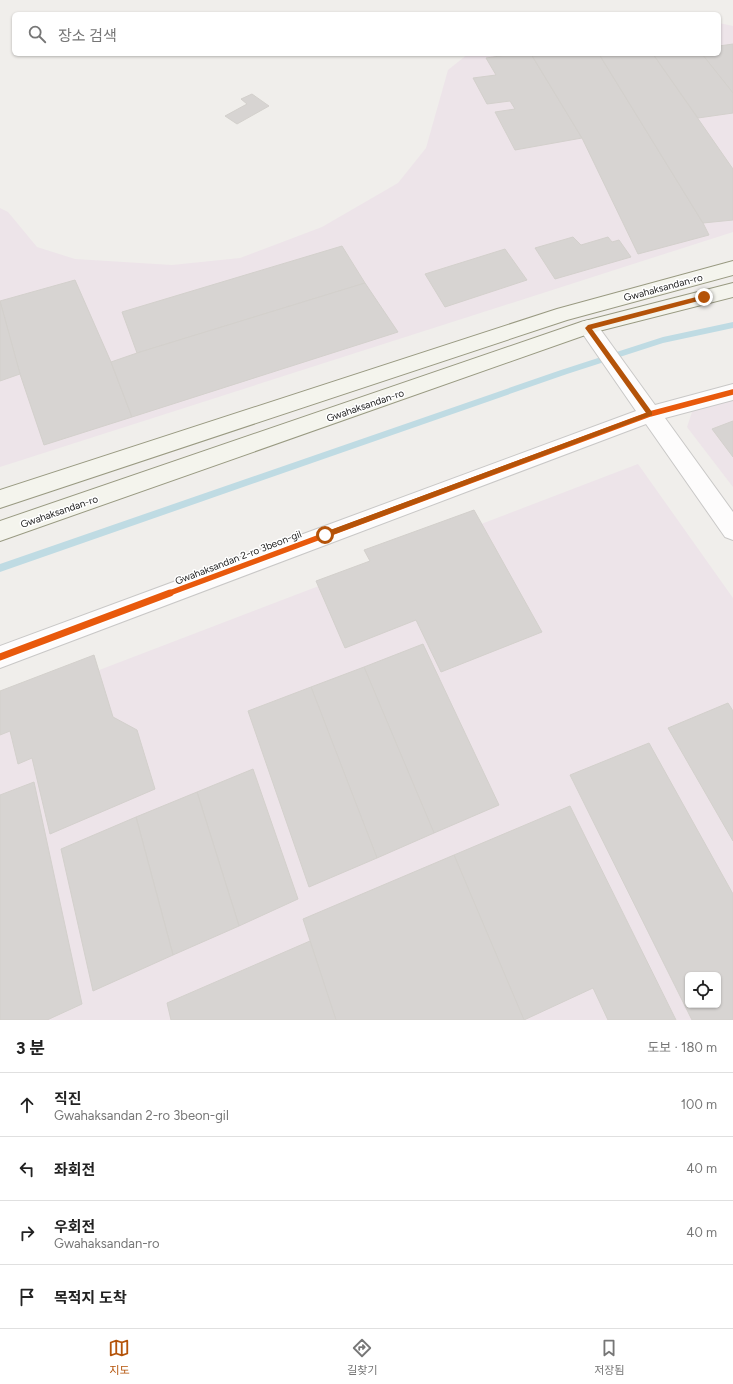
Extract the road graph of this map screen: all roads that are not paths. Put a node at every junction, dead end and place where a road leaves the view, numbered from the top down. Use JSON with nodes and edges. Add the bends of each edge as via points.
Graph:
{"nodes":[{"id":1,"x":733,"y":268,"type":"edge"},
{"id":2,"x":733,"y":290,"type":"edge"},
{"id":3,"x":588,"y":328,"type":"junction"},
{"id":4,"x":733,"y":392,"type":"edge"},
{"id":5,"x":650,"y":414,"type":"junction"},
{"id":6,"x":0,"y":499,"type":"edge"},
{"id":7,"x":733,"y":530,"type":"edge"},
{"id":8,"x":0,"y":531,"type":"edge"},
{"id":9,"x":0,"y":657,"type":"edge"}],
"edges":[{"from":1,"to":6,"type":"main road","name":"Gwahaksandan-ro","via":[[564,314]]},
{"from":2,"to":3,"type":"main road","name":"Gwahaksandan-ro"},
{"from":3,"to":5,"type":"street"},
{"from":3,"to":8,"type":"main road","name":"Gwahaksandan-ro"},
{"from":4,"to":5,"type":"street","name":"Gwahaksandan 2-ro 3beon-gil"},
{"from":5,"to":7,"type":"street"},
{"from":5,"to":9,"type":"street","name":"Gwahaksandan 2-ro 3beon-gil"}]}
